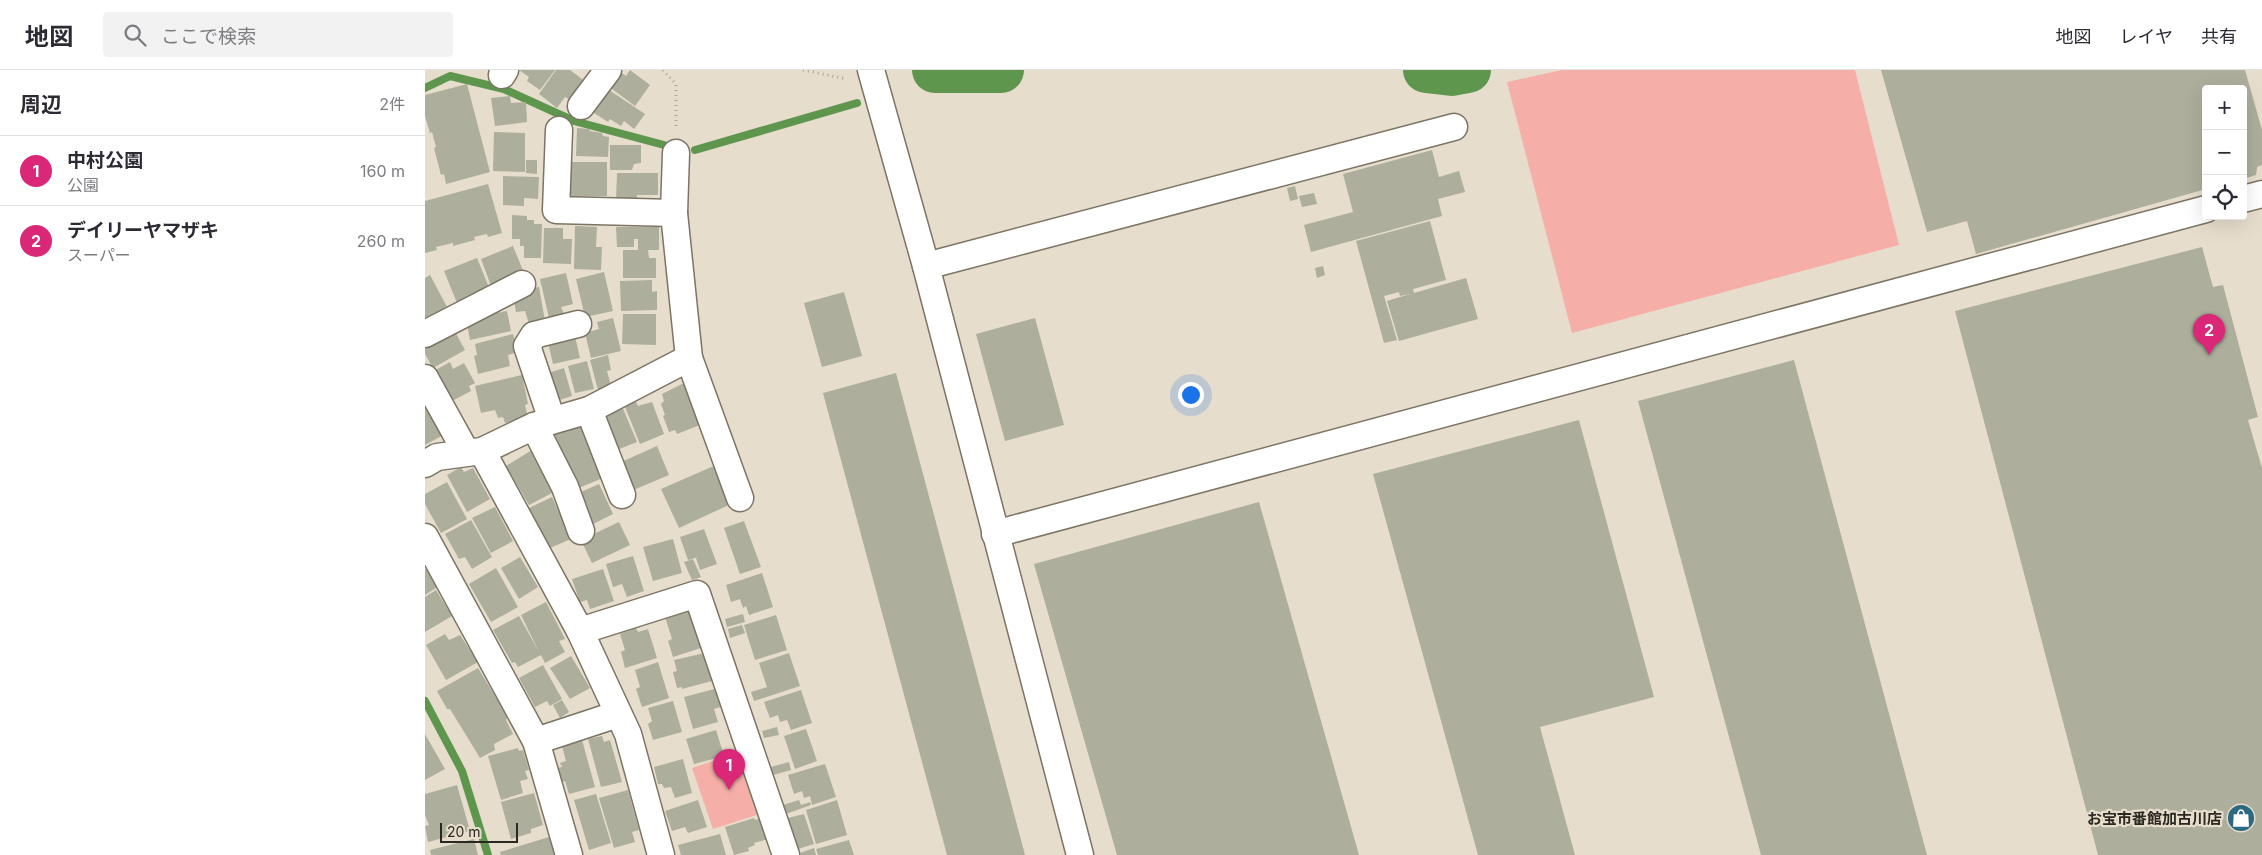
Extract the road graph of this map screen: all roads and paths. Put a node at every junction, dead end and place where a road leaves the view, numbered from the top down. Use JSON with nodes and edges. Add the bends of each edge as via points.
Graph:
{"nodes":[{"id":1,"x":608,"y":70,"type":"edge"},
{"id":2,"x":663,"y":70,"type":"edge"},
{"id":3,"x":803,"y":70,"type":"edge"},
{"id":4,"x":872,"y":75,"type":"edge"},
{"id":5,"x":581,"y":106,"type":"dead end"},
{"id":6,"x":1454,"y":127,"type":"dead end"},
{"id":7,"x":559,"y":130,"type":"dead end"},
{"id":8,"x":676,"y":143,"type":"joint"},
{"id":9,"x":2262,"y":194,"type":"edge"},
{"id":10,"x":2247,"y":198,"type":"edge"},
{"id":11,"x":2202,"y":210,"type":"edge"},
{"id":12,"x":675,"y":213,"type":"junction"},
{"id":13,"x":926,"y":266,"type":"junction"},
{"id":14,"x":522,"y":284,"type":"dead end"},
{"id":15,"x":578,"y":324,"type":"dead end"},
{"id":16,"x":425,"y":334,"type":"edge"},
{"id":17,"x":689,"y":358,"type":"junction"},
{"id":18,"x":425,"y":378,"type":"edge"},
{"id":19,"x":589,"y":410,"type":"junction"},
{"id":20,"x":543,"y":423,"type":"junction"},
{"id":21,"x":474,"y":451,"type":"junction"},
{"id":22,"x":425,"y":464,"type":"edge"},
{"id":23,"x":622,"y":494,"type":"dead end"},
{"id":24,"x":740,"y":498,"type":"dead end"},
{"id":25,"x":581,"y":530,"type":"dead end"},
{"id":26,"x":995,"y":534,"type":"junction"},
{"id":27,"x":425,"y":537,"type":"edge"},
{"id":28,"x":580,"y":631,"type":"junction"},
{"id":29,"x":618,"y":714,"type":"junction"},
{"id":30,"x":536,"y":741,"type":"junction"},
{"id":31,"x":569,"y":855,"type":"edge"},
{"id":32,"x":661,"y":855,"type":"edge"},
{"id":33,"x":786,"y":855,"type":"edge"},
{"id":34,"x":1080,"y":855,"type":"edge"}],
"edges":[{"from":1,"to":5,"type":"street"},
{"from":2,"to":8,"type":"path","via":[[676,84]]},
{"from":3,"to":4,"type":"path","via":[[840,78]]},
{"from":4,"to":13,"type":"street"},
{"from":6,"to":13,"type":"street"},
{"from":7,"to":12,"type":"street","via":[[556,210]]},
{"from":8,"to":12,"type":"street"},
{"from":9,"to":10,"type":"street"},
{"from":11,"to":26,"type":"street"},
{"from":12,"to":17,"type":"street"},
{"from":13,"to":26,"type":"street"},
{"from":14,"to":16,"type":"street"},
{"from":15,"to":20,"type":"street","via":[[534,335],[527,346]]},
{"from":17,"to":19,"type":"street"},
{"from":17,"to":24,"type":"street"},
{"from":18,"to":21,"type":"street"},
{"from":19,"to":20,"type":"street"},
{"from":19,"to":23,"type":"street"},
{"from":20,"to":21,"type":"street"},
{"from":20,"to":25,"type":"street"},
{"from":21,"to":22,"type":"street","via":[[437,457]]},
{"from":21,"to":28,"type":"street"},
{"from":26,"to":34,"type":"street"},
{"from":27,"to":30,"type":"street"},
{"from":28,"to":29,"type":"street"},
{"from":28,"to":33,"type":"street","via":[[697,594]]},
{"from":29,"to":30,"type":"street"},
{"from":29,"to":32,"type":"street","via":[[628,734]]},
{"from":30,"to":31,"type":"street"}]}
